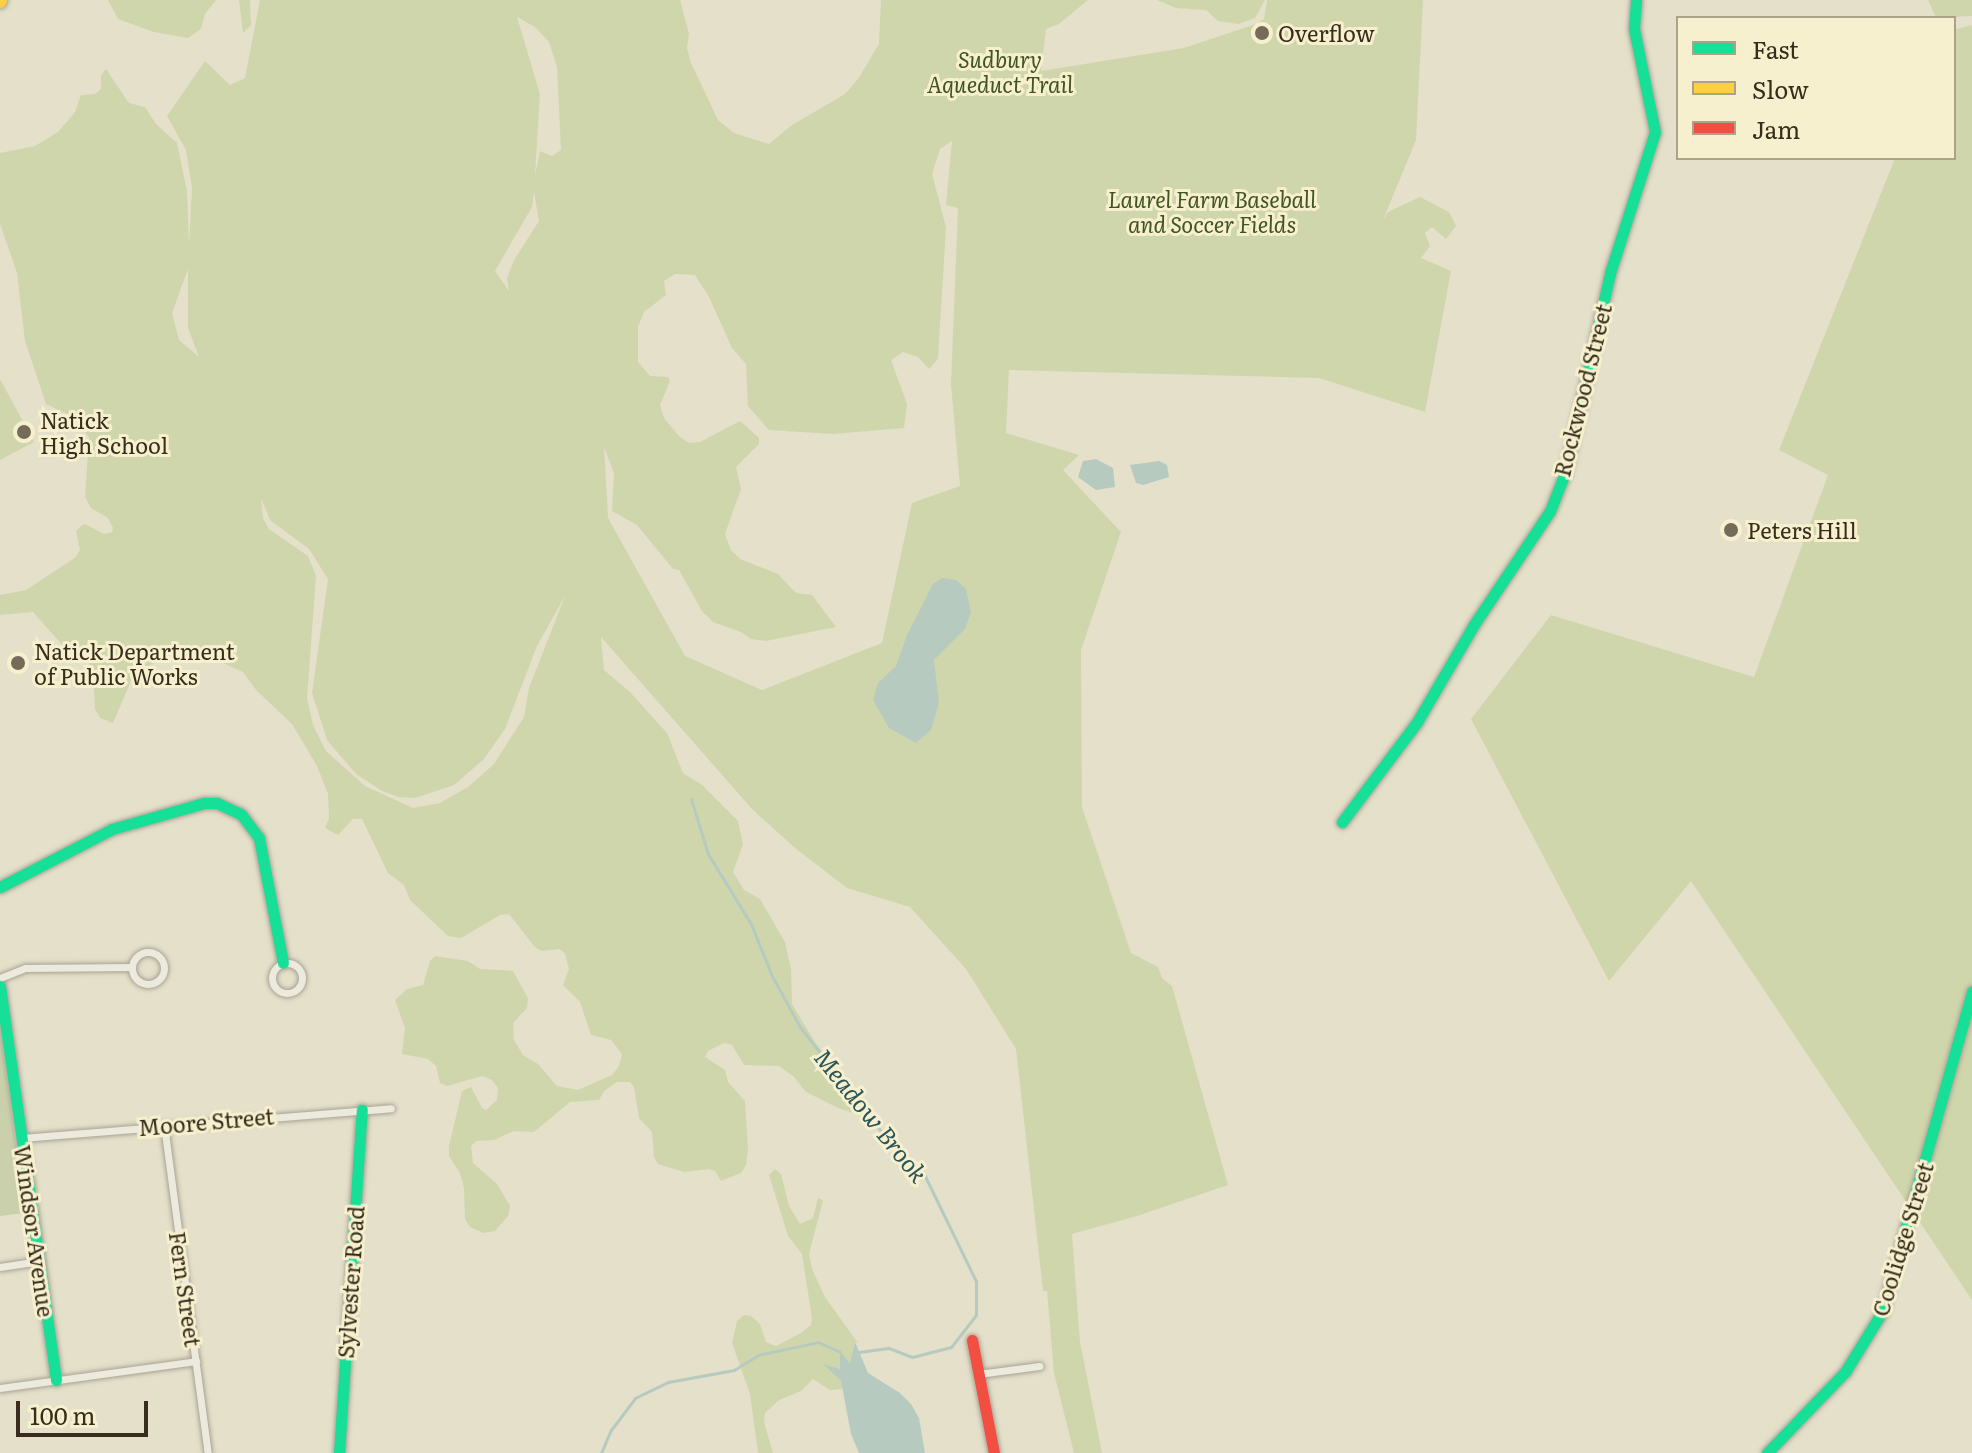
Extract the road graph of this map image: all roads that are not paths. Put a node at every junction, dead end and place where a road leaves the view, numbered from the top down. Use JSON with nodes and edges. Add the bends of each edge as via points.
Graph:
{"nodes":[{"id":1,"x":1636,"y":0,"type":"edge"},
{"id":2,"x":1342,"y":822,"type":"dead end"},
{"id":3,"x":0,"y":887,"type":"edge"},
{"id":4,"x":283,"y":963,"type":"junction"},
{"id":5,"x":132,"y":967,"type":"junction"},
{"id":6,"x":0,"y":978,"type":"edge"},
{"id":7,"x":0,"y":986,"type":"edge"},
{"id":8,"x":1972,"y":991,"type":"edge"},
{"id":9,"x":391,"y":1108,"type":"dead end"},
{"id":10,"x":362,"y":1110,"type":"junction"},
{"id":11,"x":164,"y":1125,"type":"junction"},
{"id":12,"x":22,"y":1138,"type":"junction"},
{"id":13,"x":40,"y":1261,"type":"junction"},
{"id":14,"x":0,"y":1267,"type":"edge"},
{"id":15,"x":972,"y":1340,"type":"dead end"},
{"id":16,"x":196,"y":1361,"type":"junction"},
{"id":17,"x":1039,"y":1366,"type":"dead end"},
{"id":18,"x":978,"y":1374,"type":"junction"},
{"id":19,"x":56,"y":1380,"type":"junction"},
{"id":20,"x":0,"y":1388,"type":"edge"},
{"id":21,"x":208,"y":1453,"type":"edge"},
{"id":22,"x":339,"y":1453,"type":"edge"},
{"id":23,"x":994,"y":1453,"type":"edge"},
{"id":24,"x":1767,"y":1453,"type":"edge"}],
"edges":[{"from":1,"to":2,"type":"street","name":"Rockwood Street","via":[[1634,29],[1655,132],[1610,273],[1565,473],[1550,511],[1417,722]]},
{"from":3,"to":4,"type":"street","via":[[112,829],[217,803],[241,814],[259,838]]},
{"from":4,"to":4,"type":"street","via":[[275,968],[272,981],[281,992],[293,992],[300,987],[302,974],[297,966]]},
{"from":5,"to":5,"type":"street","via":[[135,977],[147,983],[157,980],[164,969],[161,958],[149,952],[139,954]]},
{"from":5,"to":6,"type":"street","via":[[25,968]]},
{"from":7,"to":12,"type":"street","name":"Windsor Avenue"},
{"from":8,"to":24,"type":"street","name":"Coolidge Street","via":[[1879,1319],[1845,1372]]},
{"from":9,"to":10,"type":"street","name":"Moore Street"},
{"from":10,"to":11,"type":"street","name":"Moore Street"},
{"from":10,"to":22,"type":"street","name":"Sylvester Road"},
{"from":11,"to":12,"type":"street","name":"Moore Street"},
{"from":11,"to":16,"type":"street","name":"Fern Street"},
{"from":12,"to":13,"type":"street","name":"Windsor Avenue"},
{"from":13,"to":14,"type":"street"},
{"from":13,"to":19,"type":"street","name":"Windsor Avenue"},
{"from":15,"to":18,"type":"street"},
{"from":16,"to":19,"type":"street"},
{"from":16,"to":21,"type":"street","name":"Fern Street"},
{"from":17,"to":18,"type":"street"},
{"from":18,"to":23,"type":"street"},
{"from":19,"to":20,"type":"street"}]}
